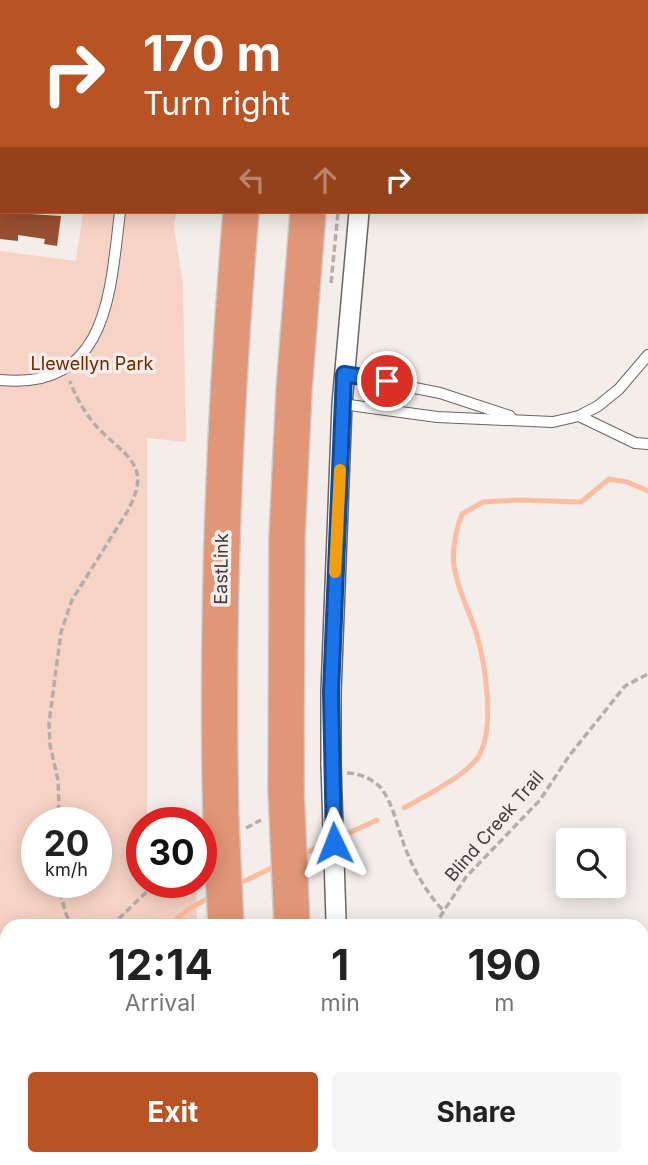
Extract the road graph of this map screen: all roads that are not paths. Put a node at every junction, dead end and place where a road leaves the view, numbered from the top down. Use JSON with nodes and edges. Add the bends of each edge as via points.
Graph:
{"nodes":[{"id":1,"x":120,"y":214,"type":"edge"},
{"id":2,"x":241,"y":214,"type":"edge"},
{"id":3,"x":308,"y":214,"type":"edge"},
{"id":4,"x":359,"y":214,"type":"edge"},
{"id":5,"x":648,"y":355,"type":"edge"},
{"id":6,"x":344,"y":374,"type":"junction"},
{"id":7,"x":0,"y":380,"type":"edge"},
{"id":8,"x":342,"y":404,"type":"junction"},
{"id":9,"x":579,"y":416,"type":"junction"},
{"id":10,"x":520,"y":419,"type":"junction"},
{"id":11,"x":648,"y":444,"type":"edge"},
{"id":12,"x":226,"y":919,"type":"edge"},
{"id":13,"x":292,"y":919,"type":"edge"},
{"id":14,"x":336,"y":919,"type":"edge"}],
"edges":[{"from":1,"to":7,"type":"lane","via":[[109,301],[88,349],[64,367],[34,380]]},
{"from":2,"to":12,"type":"highway","name":"EastLink","bridge":true,"via":[[221,538]]},
{"from":3,"to":13,"type":"highway","bridge":true,"via":[[287,538],[286,789]]},
{"from":4,"to":6,"type":"street"},
{"from":5,"to":9,"type":"lane","via":[[619,389]]},
{"from":6,"to":8,"type":"street"},
{"from":6,"to":10,"type":"lane","via":[[440,393]]},
{"from":8,"to":10,"type":"lane","via":[[437,417]]},
{"from":8,"to":14,"type":"street","bridge":true,"via":[[331,679]]},
{"from":9,"to":10,"type":"lane","via":[[553,422]]},
{"from":9,"to":11,"type":"lane","via":[[635,443]]}]}
